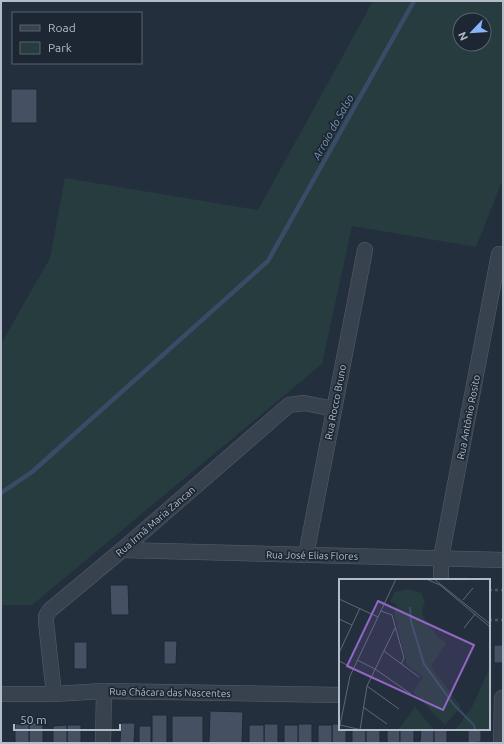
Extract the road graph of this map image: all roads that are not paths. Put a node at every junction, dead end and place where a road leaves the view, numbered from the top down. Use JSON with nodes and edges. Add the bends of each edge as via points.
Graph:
{"nodes":[{"id":1,"x":365,"y":250,"type":"dead end"},
{"id":2,"x":499,"y":254,"type":"dead end"},
{"id":3,"x":334,"y":409,"type":"junction"},
{"id":4,"x":122,"y":550,"type":"junction"},
{"id":5,"x":306,"y":555,"type":"junction"},
{"id":6,"x":441,"y":558,"type":"junction"},
{"id":7,"x":503,"y":560,"type":"edge"},
{"id":8,"x":441,"y":579,"type":"edge"},
{"id":9,"x":104,"y":691,"type":"junction"},
{"id":10,"x":1,"y":694,"type":"edge"},
{"id":11,"x":54,"y":694,"type":"junction"},
{"id":12,"x":339,"y":695,"type":"edge"},
{"id":13,"x":498,"y":698,"type":"edge"},
{"id":14,"x":103,"y":743,"type":"edge"},
{"id":15,"x":502,"y":743,"type":"edge"}],
"edges":[{"from":1,"to":3,"type":"street","name":"Rua Rocco Bruno"},
{"from":2,"to":6,"type":"street","name":"Rua Antônio Rosito"},
{"from":3,"to":4,"type":"street","name":"Rua Irmã Maria Zancan","via":[[304,403],[289,404]]},
{"from":3,"to":5,"type":"street","name":"Rua Rocco Bruno"},
{"from":4,"to":5,"type":"street","name":"Rua José Elias Flores"},
{"from":4,"to":11,"type":"street","name":"Rua Irmã Maria Zancan","via":[[46,616]]},
{"from":5,"to":6,"type":"street","name":"Rua José Elias Flores"},
{"from":6,"to":7,"type":"street","name":"Rua José Elias Flores"},
{"from":6,"to":8,"type":"street","name":"Rua Antônio Rosito"},
{"from":9,"to":11,"type":"street","name":"Rua Chácara das Nascentes"},
{"from":9,"to":12,"type":"street","name":"Rua Chácara das Nascentes"},
{"from":9,"to":14,"type":"street"},
{"from":10,"to":11,"type":"street","name":"Rua Chácara das Nascentes"},
{"from":13,"to":15,"type":"street"}]}
